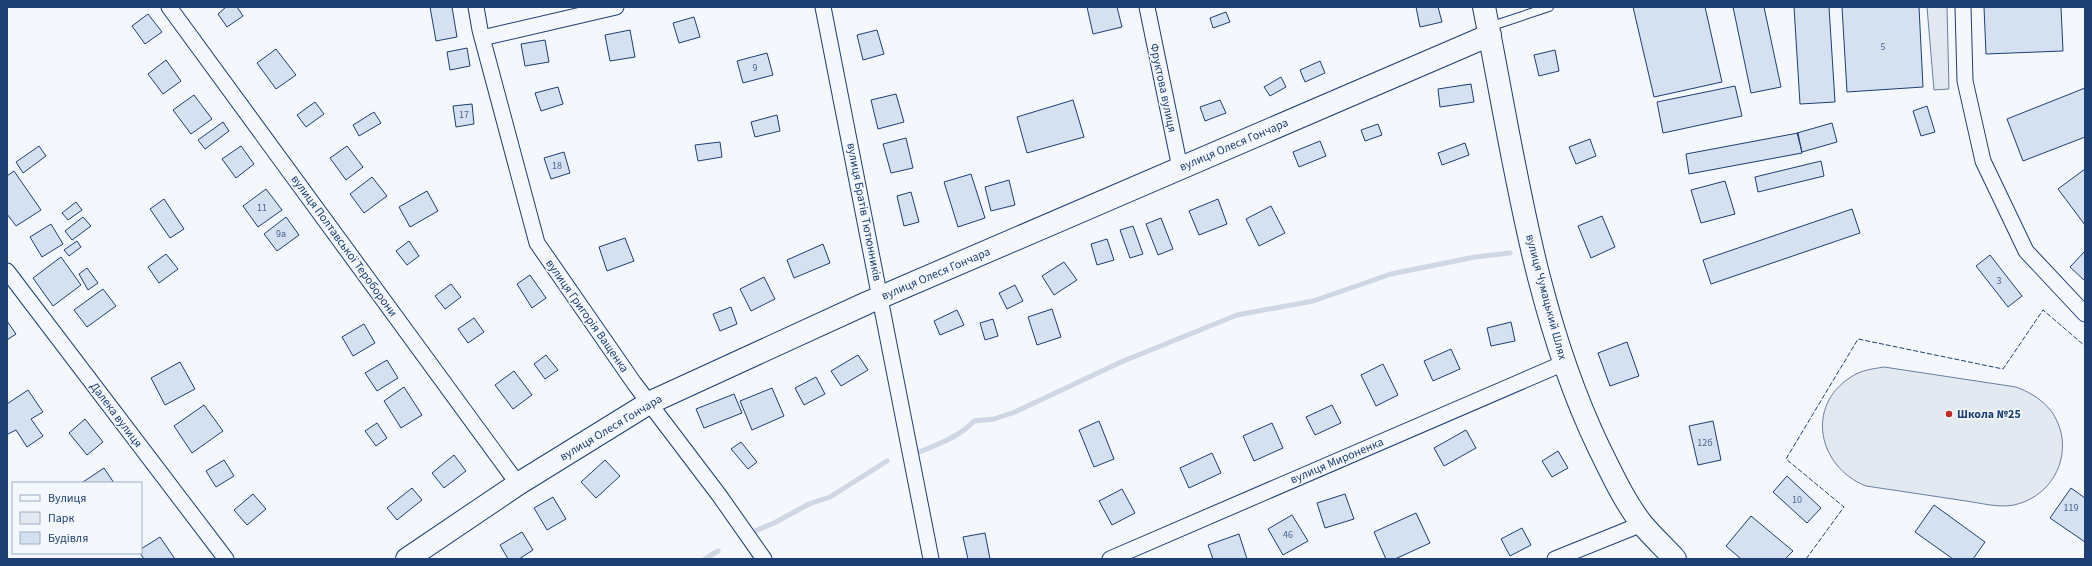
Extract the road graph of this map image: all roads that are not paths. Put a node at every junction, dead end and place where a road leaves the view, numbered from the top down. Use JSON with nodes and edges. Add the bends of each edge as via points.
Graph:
{"nodes":[{"id":1,"x":169,"y":7,"type":"edge"},
{"id":2,"x":476,"y":7,"type":"edge"},
{"id":3,"x":616,"y":7,"type":"edge"},
{"id":4,"x":823,"y":7,"type":"edge"},
{"id":5,"x":1147,"y":7,"type":"edge"},
{"id":6,"x":1549,"y":7,"type":"edge"},
{"id":7,"x":1963,"y":7,"type":"edge"},
{"id":8,"x":1487,"y":23,"type":"edge"},
{"id":9,"x":482,"y":38,"type":"junction"},
{"id":10,"x":1180,"y":168,"type":"junction"},
{"id":11,"x":7,"y":271,"type":"edge"},
{"id":12,"x":881,"y":298,"type":"junction"},
{"id":13,"x":2085,"y":314,"type":"edge"},
{"id":14,"x":1564,"y":363,"type":"junction"},
{"id":15,"x":649,"y":403,"type":"junction"},
{"id":16,"x":518,"y":484,"type":"junction"},
{"id":17,"x":1642,"y":524,"type":"junction"},
{"id":18,"x":226,"y":559,"type":"edge"},
{"id":19,"x":407,"y":559,"type":"edge"},
{"id":20,"x":764,"y":559,"type":"edge"},
{"id":21,"x":931,"y":559,"type":"edge"},
{"id":22,"x":1110,"y":559,"type":"edge"},
{"id":23,"x":1555,"y":559,"type":"edge"},
{"id":24,"x":1675,"y":559,"type":"edge"}],
"edges":[{"from":1,"to":16,"type":"street","name":"вулиця Полтавської Тероборони"},
{"from":2,"to":9,"type":"street","name":"вулиця Григорія Ващенка"},
{"from":3,"to":9,"type":"street"},
{"from":4,"to":12,"type":"street","name":"вулиця Братів Тютюнників"},
{"from":5,"to":10,"type":"street","name":"Фруктова вулиця"},
{"from":6,"to":8,"type":"lane"},
{"from":7,"to":13,"type":"street","via":[[1965,81],[1983,161],[2026,251]]},
{"from":8,"to":10,"type":"main road","name":"вулиця Олеся Гончара"},
{"from":8,"to":14,"type":"main road","name":"вулиця Чумацький Шлях","via":[[1532,250]]},
{"from":9,"to":15,"type":"street","name":"вулиця Григорія Ващенка","via":[[537,243]]},
{"from":10,"to":12,"type":"main road","name":"вулиця Олеся Гончара"},
{"from":11,"to":18,"type":"street","name":"Далека вулиця"},
{"from":12,"to":15,"type":"main road","name":"вулиця Олеся Гончара"},
{"from":12,"to":21,"type":"street","name":"вулиця Братів Тютюнників"},
{"from":14,"to":17,"type":"main road","name":"вулиця Чумацький Шлях","via":[[1580,409],[1620,490]]},
{"from":14,"to":22,"type":"street","name":"вулиця Мироненка"},
{"from":15,"to":16,"type":"main road","name":"вулиця Олеся Гончара"},
{"from":15,"to":20,"type":"street","name":"вулиця Григорія Ващенка"},
{"from":16,"to":19,"type":"main road","name":"вулиця Олеся Гончара"},
{"from":17,"to":23,"type":"street"},
{"from":17,"to":24,"type":"main road","name":"вулиця Чумацький Шлях"}]}
